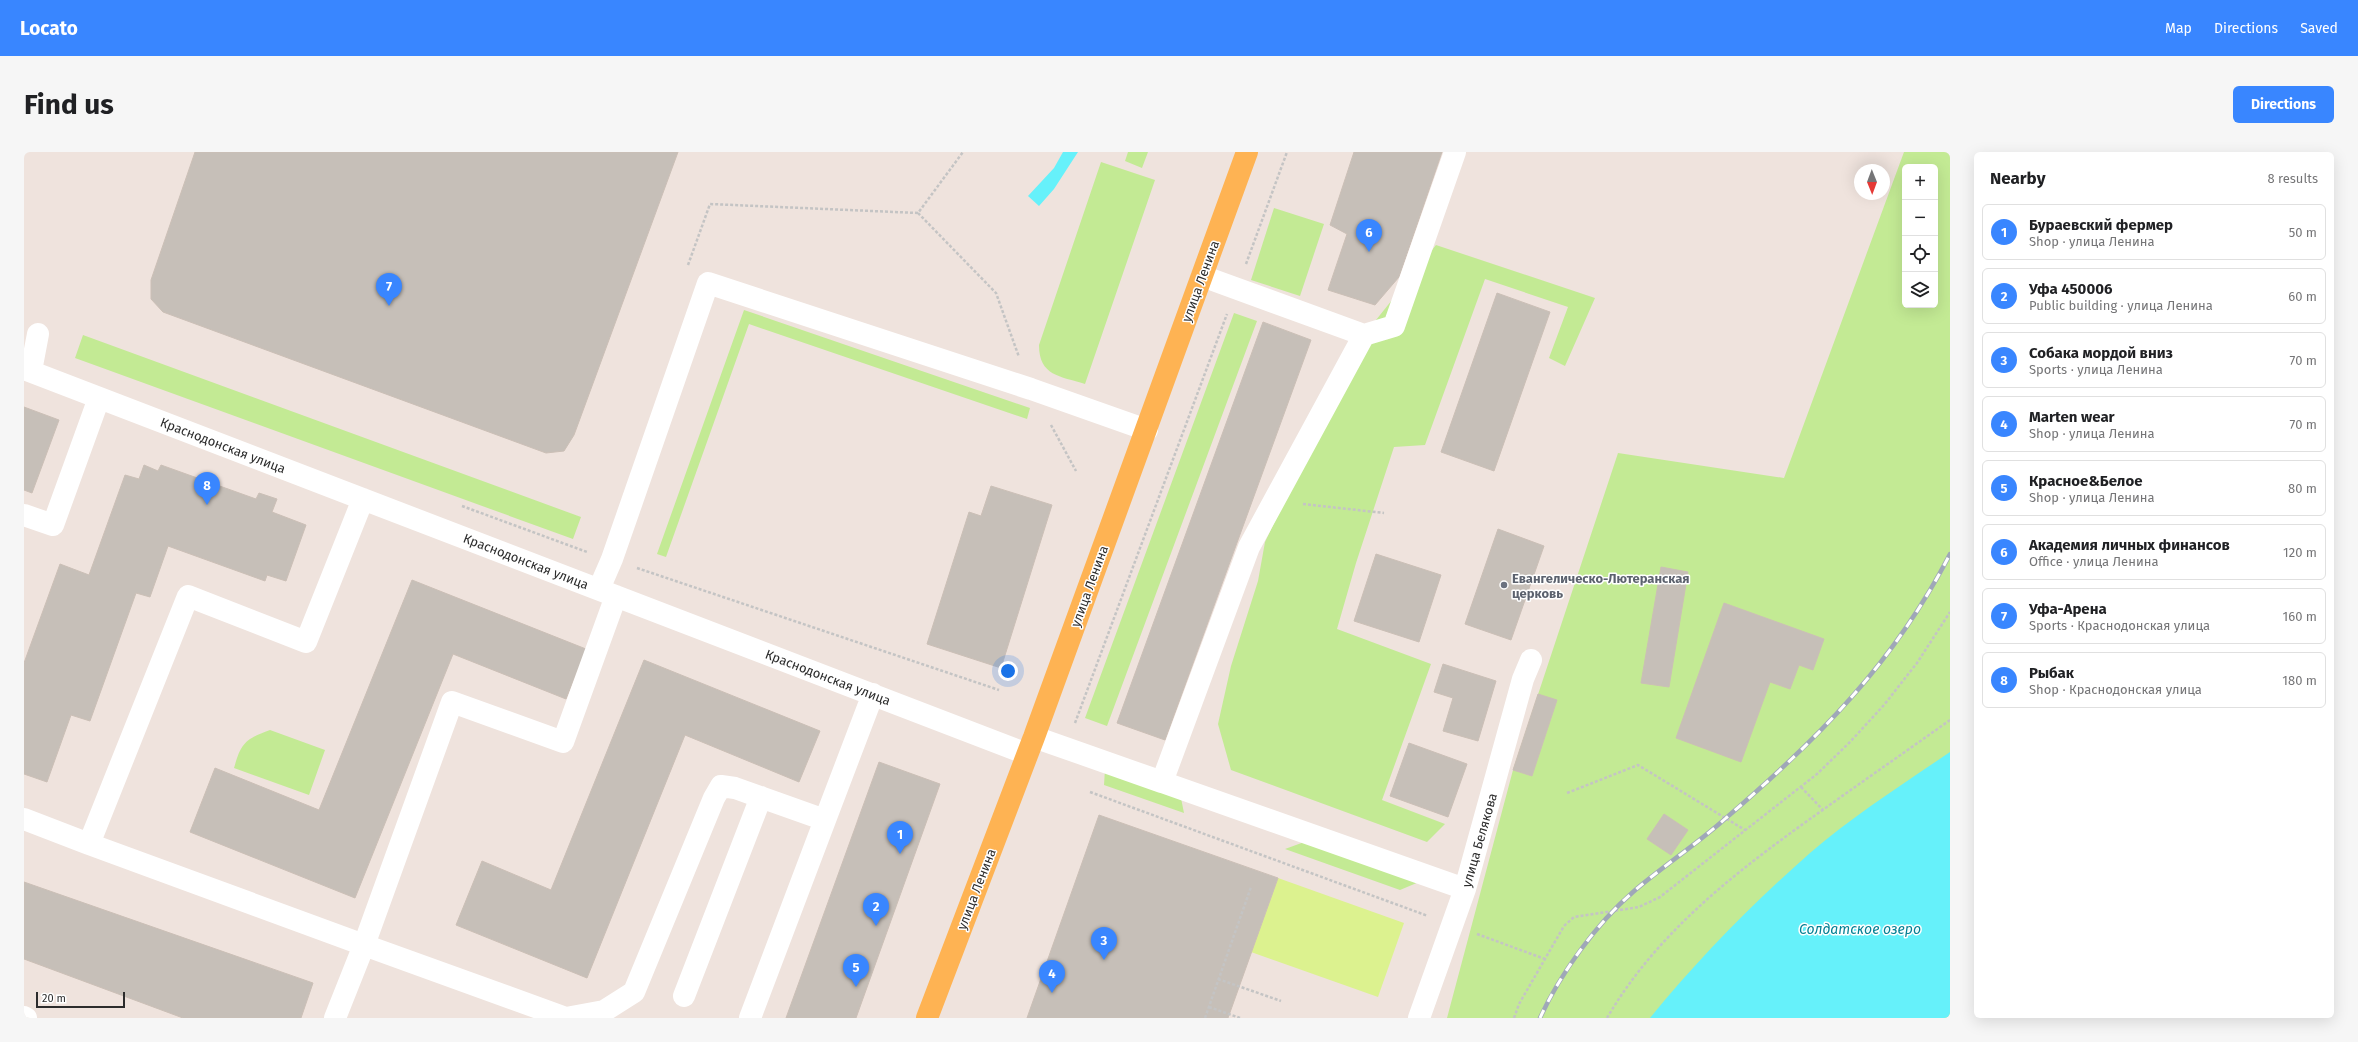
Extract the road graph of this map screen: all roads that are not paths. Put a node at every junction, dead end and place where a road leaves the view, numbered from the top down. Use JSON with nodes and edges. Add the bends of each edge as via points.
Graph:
{"nodes":[{"id":1,"x":1247,"y":152,"type":"edge"},
{"id":2,"x":1455,"y":152,"type":"edge"},
{"id":3,"x":1202,"y":276,"type":"junction"},
{"id":4,"x":38,"y":334,"type":"dead end"},
{"id":5,"x":1364,"y":334,"type":"junction"},
{"id":6,"x":27,"y":370,"type":"edge"},
{"id":7,"x":99,"y":398,"type":"junction"},
{"id":8,"x":1147,"y":430,"type":"junction"},
{"id":9,"x":363,"y":499,"type":"junction"},
{"id":10,"x":24,"y":515,"type":"edge"},
{"id":11,"x":608,"y":593,"type":"junction"},
{"id":12,"x":1531,"y":660,"type":"dead end"},
{"id":13,"x":873,"y":694,"type":"junction"},
{"id":14,"x":1030,"y":746,"type":"junction"},
{"id":15,"x":1162,"y":782,"type":"junction"},
{"id":16,"x":762,"y":797,"type":"junction"},
{"id":17,"x":24,"y":819,"type":"edge"},
{"id":18,"x":825,"y":820,"type":"junction"},
{"id":19,"x":89,"y":844,"type":"junction"},
{"id":20,"x":1465,"y":889,"type":"junction"},
{"id":21,"x":364,"y":945,"type":"junction"},
{"id":22,"x":684,"y":996,"type":"dead end"},
{"id":23,"x":335,"y":1018,"type":"edge"},
{"id":24,"x":750,"y":1018,"type":"edge"},
{"id":25,"x":927,"y":1018,"type":"edge"},
{"id":26,"x":1419,"y":1018,"type":"edge"}],
"edges":[{"from":1,"to":3,"type":"main road","name":"улица Ленина"},
{"from":2,"to":5,"type":"street","via":[[1394,326]]},
{"from":3,"to":5,"type":"street"},
{"from":3,"to":8,"type":"main road","name":"улица Ленина"},
{"from":4,"to":6,"type":"street"},
{"from":5,"to":15,"type":"street","via":[[1249,547]]},
{"from":6,"to":7,"type":"street","name":"Краснодонская улица"},
{"from":7,"to":9,"type":"street","name":"Краснодонская улица"},
{"from":7,"to":10,"type":"street","via":[[52,525]]},
{"from":8,"to":11,"type":"street","via":[[1031,389],[708,283],[612,559]]},
{"from":8,"to":14,"type":"main road","name":"улица Ленина"},
{"from":9,"to":11,"type":"street","name":"Краснодонская улица"},
{"from":9,"to":19,"type":"street","via":[[306,642],[188,596]]},
{"from":11,"to":13,"type":"street","name":"Краснодонская улица"},
{"from":11,"to":21,"type":"street","via":[[563,742],[452,702]]},
{"from":12,"to":20,"type":"street","name":"улица Белякова","via":[[1523,679]]},
{"from":13,"to":14,"type":"street","name":"Краснодонская улица"},
{"from":13,"to":18,"type":"street"},
{"from":14,"to":15,"type":"street","name":"Краснодонская улица","via":[[1066,748]]},
{"from":14,"to":25,"type":"main road","name":"улица Ленина"},
{"from":15,"to":20,"type":"street","name":"Краснодонская улица"},
{"from":16,"to":18,"type":"street"},
{"from":16,"to":21,"type":"street","via":[[721,786],[634,992],[604,1011],[566,1018]]},
{"from":16,"to":22,"type":"street"},
{"from":17,"to":19,"type":"street"},
{"from":18,"to":24,"type":"street"},
{"from":19,"to":21,"type":"street"},
{"from":20,"to":26,"type":"street","name":"улица Белякова"},
{"from":21,"to":23,"type":"street"}]}
